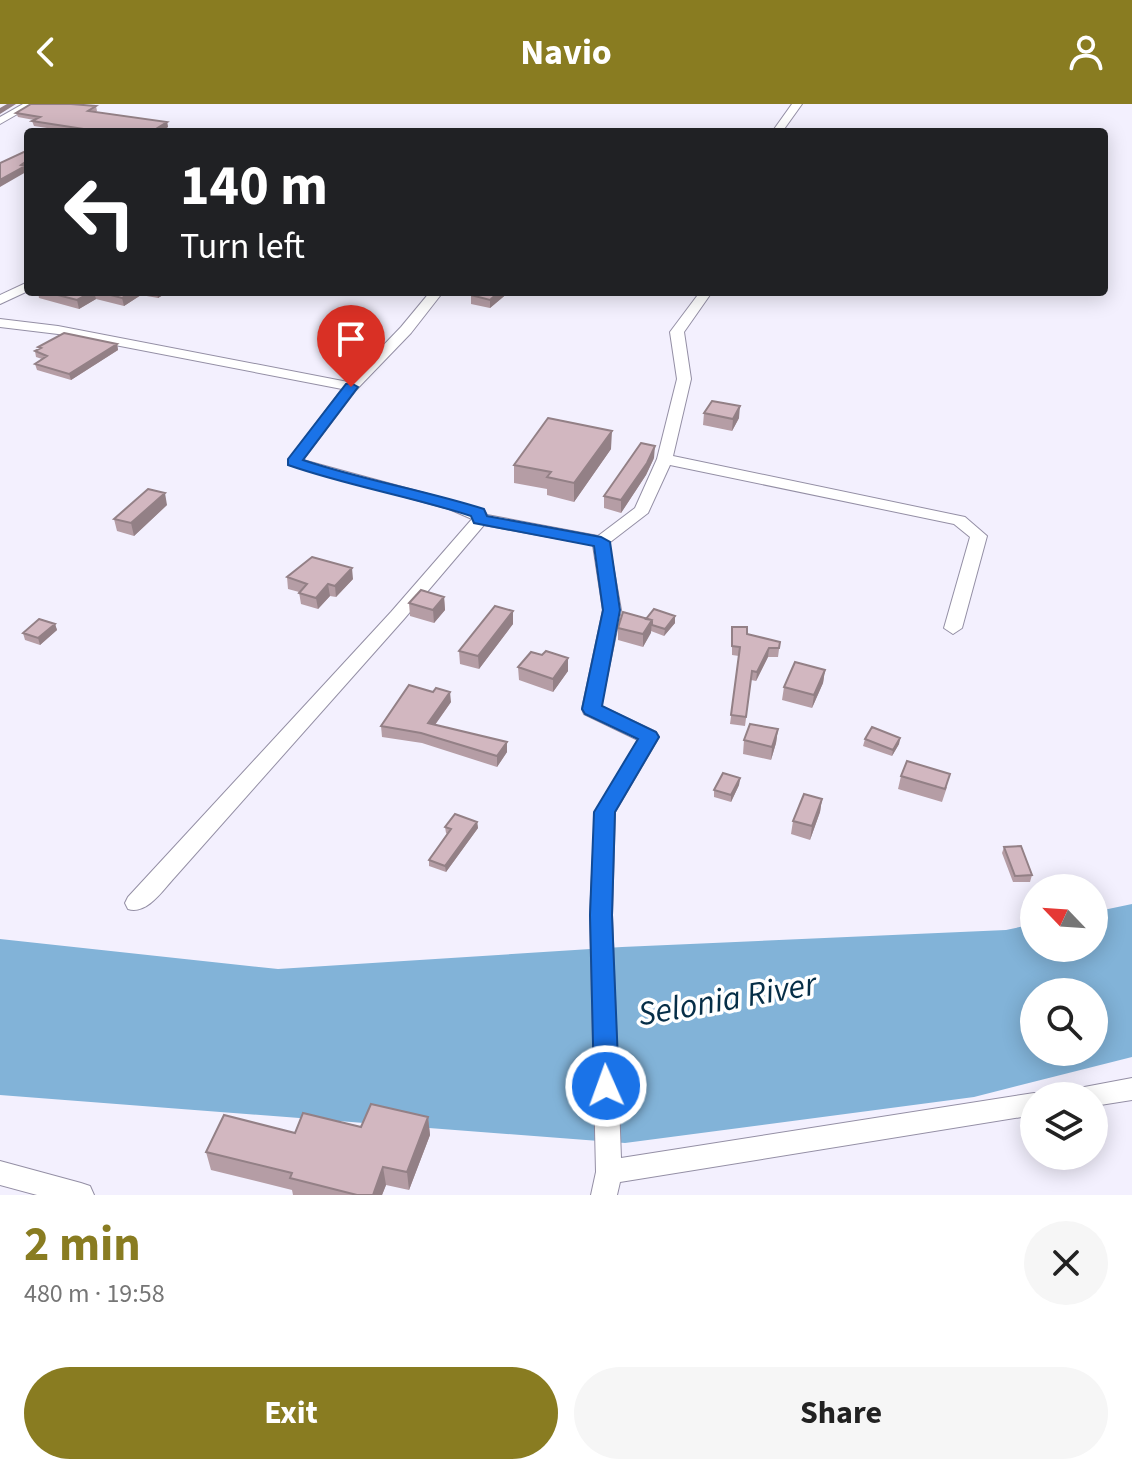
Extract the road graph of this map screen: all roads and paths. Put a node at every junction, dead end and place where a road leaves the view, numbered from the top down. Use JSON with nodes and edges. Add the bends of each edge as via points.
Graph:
{"nodes":[{"id":1,"x":30,"y":104,"type":"edge"},
{"id":2,"x":797,"y":104,"type":"edge"},
{"id":3,"x":0,"y":121,"type":"edge"},
{"id":4,"x":780,"y":128,"type":"edge"},
{"id":5,"x":24,"y":288,"type":"edge"},
{"id":6,"x":434,"y":296,"type":"edge"},
{"id":7,"x":703,"y":296,"type":"edge"},
{"id":8,"x":0,"y":300,"type":"edge"},
{"id":9,"x":0,"y":323,"type":"edge"},
{"id":10,"x":351,"y":387,"type":"junction"},
{"id":11,"x":665,"y":459,"type":"junction"},
{"id":12,"x":480,"y":519,"type":"junction"},
{"id":13,"x":601,"y":542,"type":"junction"},
{"id":14,"x":953,"y":628,"type":"dead end"},
{"id":15,"x":136,"y":903,"type":"dead end"},
{"id":16,"x":1132,"y":1089,"type":"edge"},
{"id":17,"x":1108,"y":1093,"type":"edge"},
{"id":18,"x":1020,"y":1107,"type":"edge"},
{"id":19,"x":0,"y":1173,"type":"edge"},
{"id":20,"x":606,"y":1183,"type":"edge"},
{"id":21,"x":81,"y":1195,"type":"edge"}],
"edges":[{"from":1,"to":3,"type":"street"},
{"from":2,"to":4,"type":"street"},
{"from":5,"to":8,"type":"street"},
{"from":6,"to":10,"type":"street"},
{"from":7,"to":11,"type":"street","via":[[677,332],[684,379]]},
{"from":9,"to":10,"type":"street"},
{"from":10,"to":12,"type":"street","via":[[294,462],[428,497],[478,513]]},
{"from":11,"to":13,"type":"street","via":[[642,510]]},
{"from":11,"to":14,"type":"street","via":[[959,520],[979,536]]},
{"from":12,"to":13,"type":"street"},
{"from":12,"to":15,"type":"street","via":[[175,866]]},
{"from":13,"to":20,"type":"street","via":[[612,610],[591,709],[649,737],[605,812],[601,915]]},
{"from":16,"to":17,"type":"street"},
{"from":18,"to":20,"type":"street"},
{"from":19,"to":21,"type":"street"}]}
